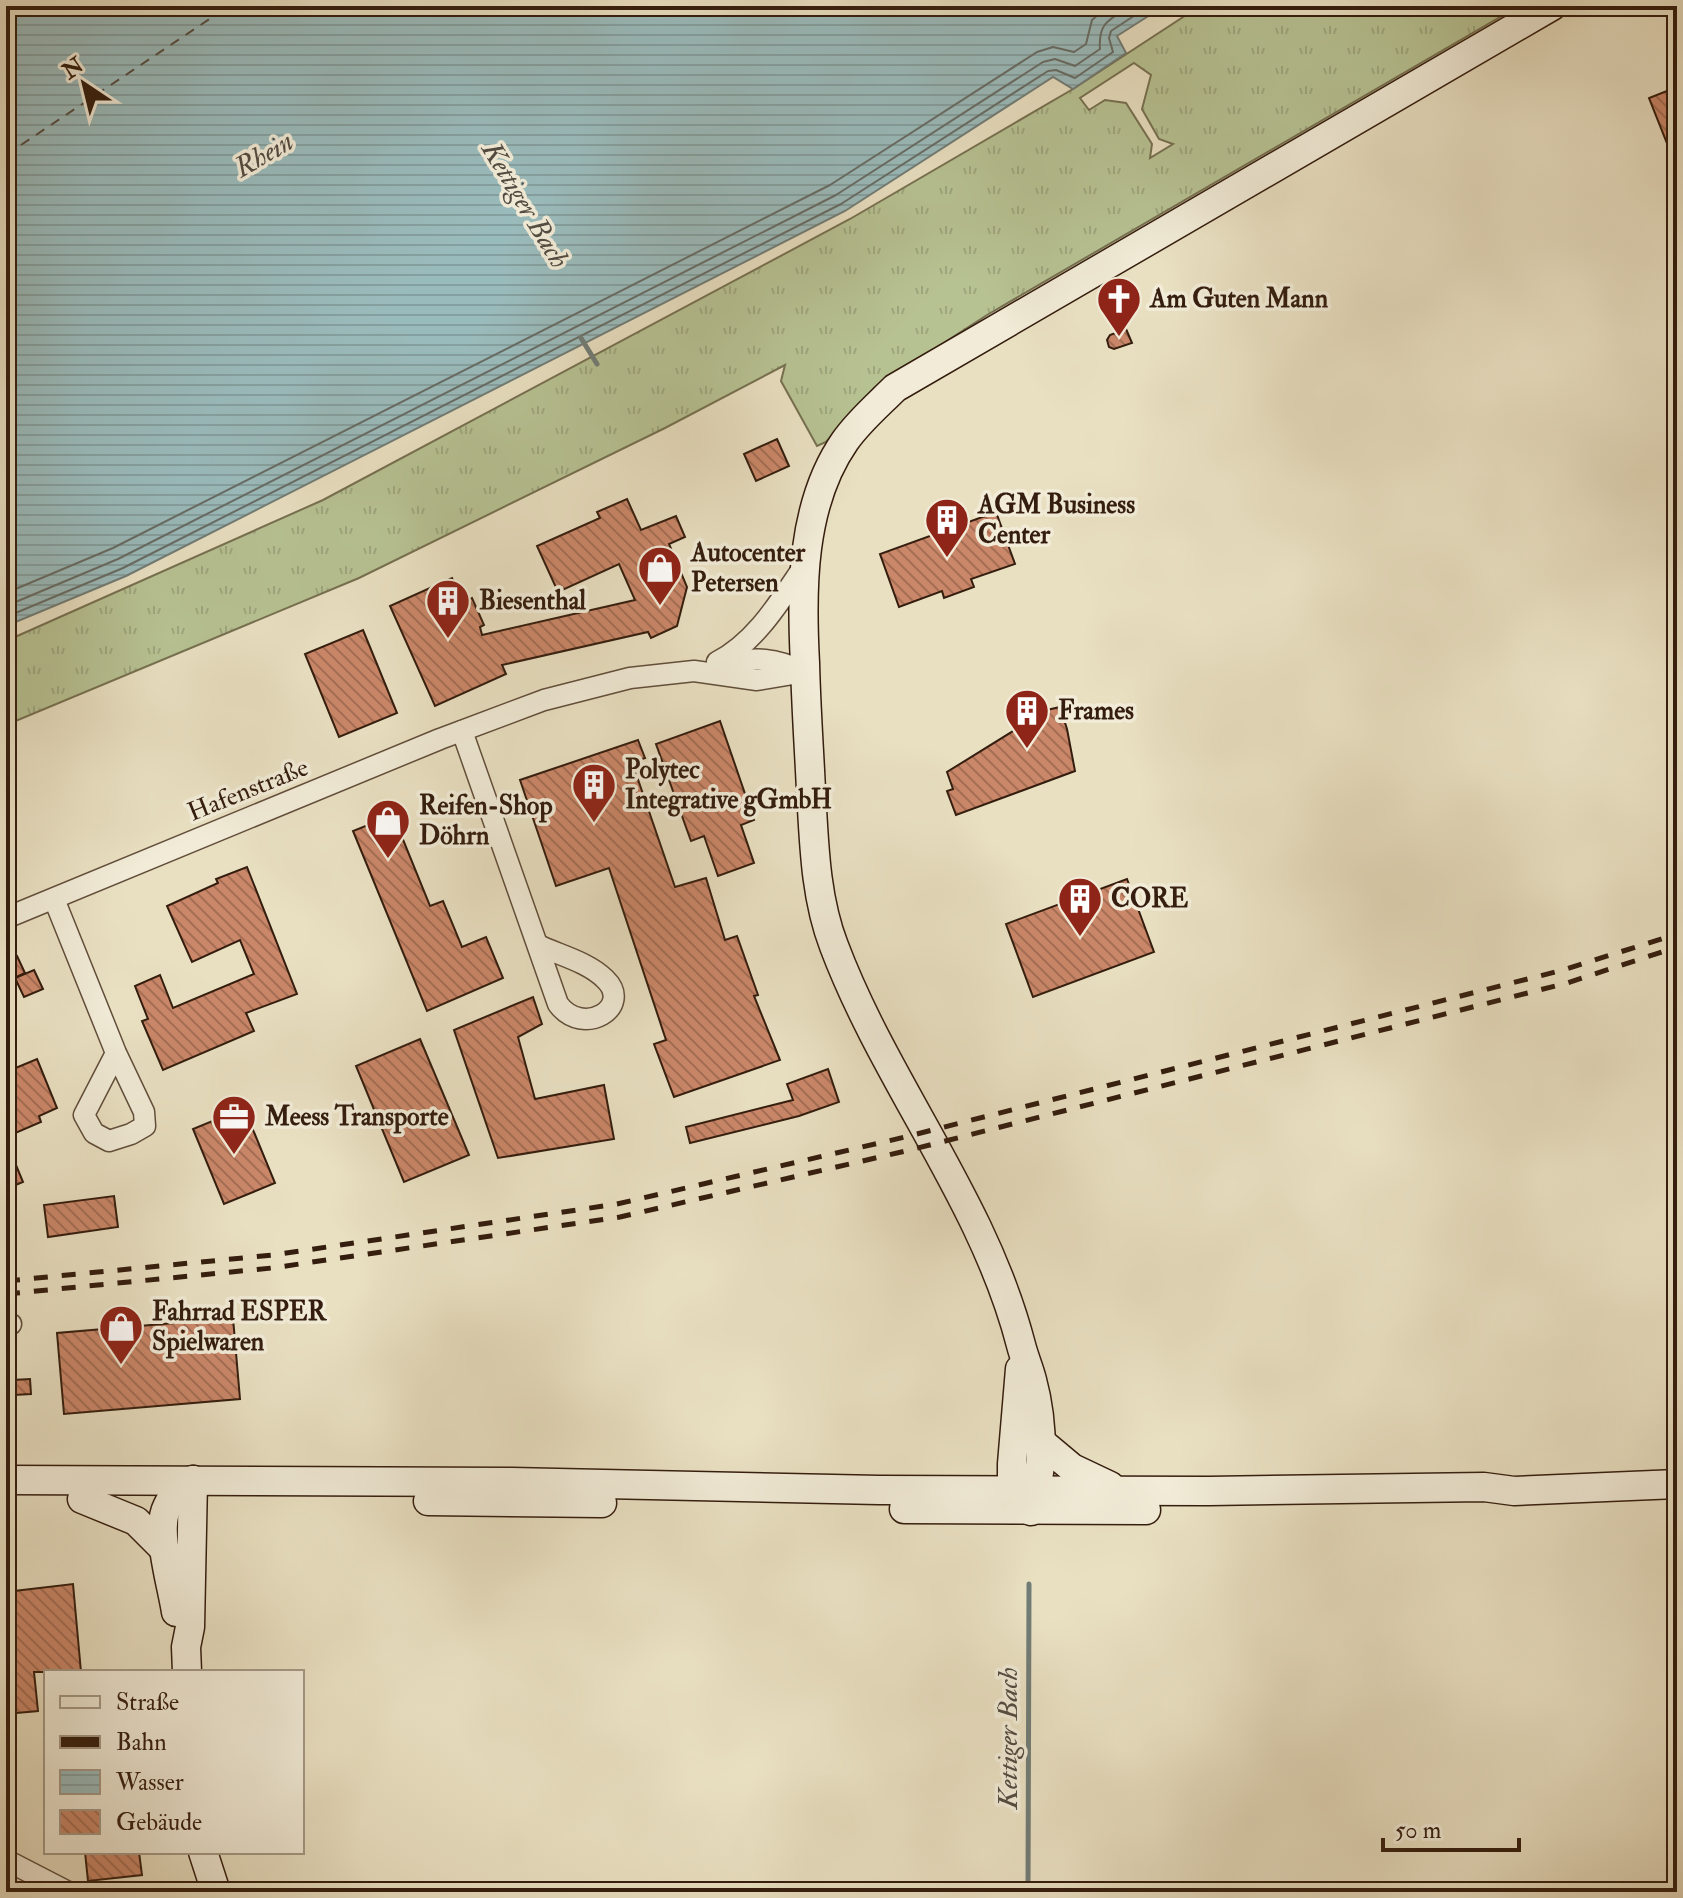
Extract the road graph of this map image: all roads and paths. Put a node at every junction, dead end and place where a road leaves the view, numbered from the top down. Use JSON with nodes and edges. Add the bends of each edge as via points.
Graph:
{"nodes":[{"id":1,"x":1552,"y":6,"type":"edge"},
{"id":2,"x":804,"y":566,"type":"junction"},
{"id":3,"x":717,"y":662,"type":"junction"},
{"id":4,"x":694,"y":671,"type":"junction"},
{"id":5,"x":805,"y":672,"type":"junction"},
{"id":6,"x":462,"y":731,"type":"junction"},
{"id":7,"x":54,"y":899,"type":"junction"},
{"id":8,"x":6,"y":918,"type":"edge"},
{"id":9,"x":538,"y":945,"type":"dead end"},
{"id":10,"x":116,"y":1053,"type":"dead end"},
{"id":11,"x":1021,"y":1348,"type":"junction"},
{"id":12,"x":1041,"y":1442,"type":"junction"},
{"id":13,"x":6,"y":1480,"type":"edge"},
{"id":14,"x":1677,"y":1484,"type":"edge"},
{"id":15,"x":1123,"y":1491,"type":"junction"},
{"id":16,"x":1514,"y":1491,"type":"junction"},
{"id":17,"x":186,"y":1493,"type":"junction"},
{"id":18,"x":6,"y":1499,"type":"edge"},
{"id":19,"x":82,"y":1499,"type":"junction"},
{"id":20,"x":1022,"y":1501,"type":"junction"},
{"id":21,"x":165,"y":1550,"type":"junction"},
{"id":22,"x":187,"y":1660,"type":"edge"},
{"id":23,"x":204,"y":1854,"type":"edge"},
{"id":24,"x":6,"y":1860,"type":"edge"},
{"id":25,"x":68,"y":1892,"type":"edge"},
{"id":26,"x":216,"y":1892,"type":"edge"}],
"edges":[{"from":1,"to":2,"type":"street","via":[[895,388],[866,415],[832,462]]},
{"from":2,"to":3,"type":"street","name":"Hafenstraße","via":[[738,651]]},
{"from":2,"to":5,"type":"street"},
{"from":3,"to":4,"type":"street","name":"Hafenstraße"},
{"from":3,"to":5,"type":"street","name":"Hafenstraße","via":[[762,657]]},
{"from":4,"to":5,"type":"street","name":"Hafenstraße","via":[[757,680]]},
{"from":4,"to":6,"type":"street","name":"Hafenstraße","via":[[601,684]]},
{"from":5,"to":11,"type":"street","via":[[814,849],[833,943],[859,1005],[991,1255]]},
{"from":6,"to":7,"type":"street","name":"Hafenstraße"},
{"from":6,"to":9,"type":"street"},
{"from":7,"to":8,"type":"street","name":"Hafenstraße"},
{"from":7,"to":10,"type":"street"},
{"from":11,"to":12,"type":"street","via":[[1034,1385]]},
{"from":11,"to":20,"type":"street"},
{"from":12,"to":15,"type":"street","via":[[1072,1468]]},
{"from":12,"to":20,"type":"street"},
{"from":13,"to":17,"type":"street"},
{"from":14,"to":16,"type":"street"},
{"from":15,"to":16,"type":"street"},
{"from":15,"to":20,"type":"street"},
{"from":16,"to":20,"type":"street","via":[[1483,1499],[1362,1505]]},
{"from":17,"to":19,"type":"street"},
{"from":17,"to":20,"type":"street","via":[[497,1482]]},
{"from":17,"to":21,"type":"street","via":[[163,1517]]},
{"from":17,"to":22,"type":"street"},
{"from":18,"to":19,"type":"street"},
{"from":19,"to":21,"type":"street","via":[[136,1521]]},
{"from":21,"to":22,"type":"street"},
{"from":23,"to":26,"type":"street"},
{"from":24,"to":25,"type":"street"}]}
